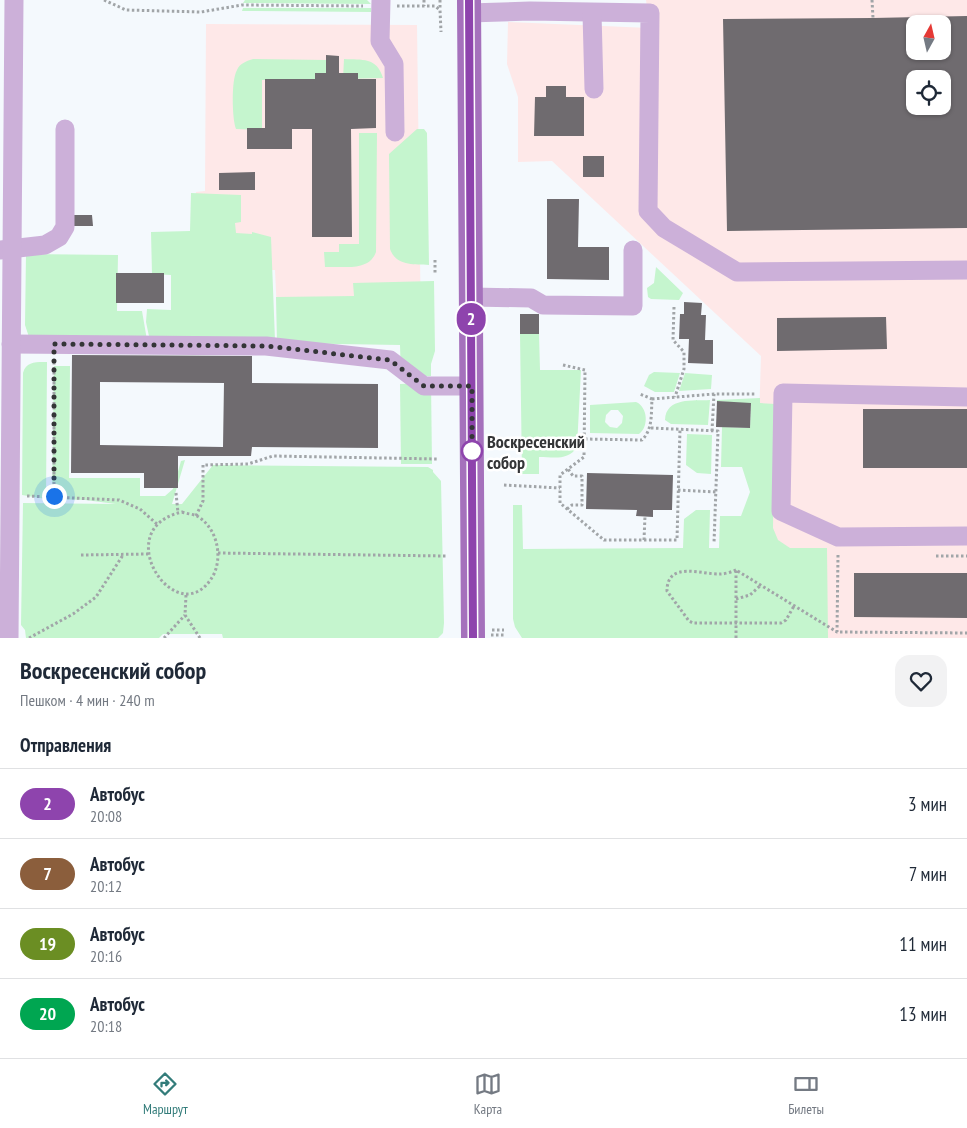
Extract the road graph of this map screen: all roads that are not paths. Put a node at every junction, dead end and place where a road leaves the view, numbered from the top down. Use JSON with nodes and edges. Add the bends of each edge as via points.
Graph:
{"nodes":[{"id":1,"x":14,"y":0,"type":"edge"},
{"id":2,"x":380,"y":4,"type":"edge"},
{"id":3,"x":531,"y":6,"type":"edge"},
{"id":4,"x":469,"y":7,"type":"edge"},
{"id":5,"x":592,"y":12,"type":"junction"},
{"id":6,"x":594,"y":89,"type":"dead end"},
{"id":7,"x":65,"y":128,"type":"dead end"},
{"id":8,"x":395,"y":132,"type":"dead end"},
{"id":9,"x":6,"y":212,"type":"edge"},
{"id":10,"x":6,"y":250,"type":"edge"},
{"id":11,"x":633,"y":250,"type":"dead end"},
{"id":12,"x":967,"y":270,"type":"edge"},
{"id":13,"x":471,"y":297,"type":"junction"},
{"id":14,"x":11,"y":344,"type":"junction"},
{"id":15,"x":472,"y":386,"type":"junction"},
{"id":16,"x":5,"y":393,"type":"edge"},
{"id":17,"x":967,"y":396,"type":"edge"},
{"id":18,"x":5,"y":429,"type":"edge"},
{"id":19,"x":967,"y":536,"type":"edge"},
{"id":20,"x":5,"y":567,"type":"edge"},
{"id":21,"x":9,"y":638,"type":"edge"},
{"id":22,"x":473,"y":638,"type":"edge"}],
"edges":[{"from":1,"to":9,"type":"street"},
{"from":2,"to":8,"type":"street","via":[[380,41],[394,64]]},
{"from":3,"to":4,"type":"street"},
{"from":3,"to":5,"type":"street"},
{"from":4,"to":13,"type":"main road"},
{"from":5,"to":6,"type":"street"},
{"from":5,"to":12,"type":"street","via":[[650,14],[648,211],[664,228],[736,272]]},
{"from":7,"to":10,"type":"street","via":[[65,227],[59,237],[45,245]]},
{"from":9,"to":10,"type":"street"},
{"from":10,"to":14,"type":"street"},
{"from":11,"to":13,"type":"street","via":[[633,306],[543,305],[531,298]]},
{"from":13,"to":15,"type":"main road"},
{"from":14,"to":15,"type":"street","via":[[266,346],[390,360],[424,386]]},
{"from":14,"to":16,"type":"street"},
{"from":15,"to":22,"type":"main road"},
{"from":16,"to":18,"type":"street"},
{"from":17,"to":19,"type":"street","via":[[783,393],[781,511],[838,538]]},
{"from":18,"to":20,"type":"street"},
{"from":20,"to":21,"type":"street"}]}
